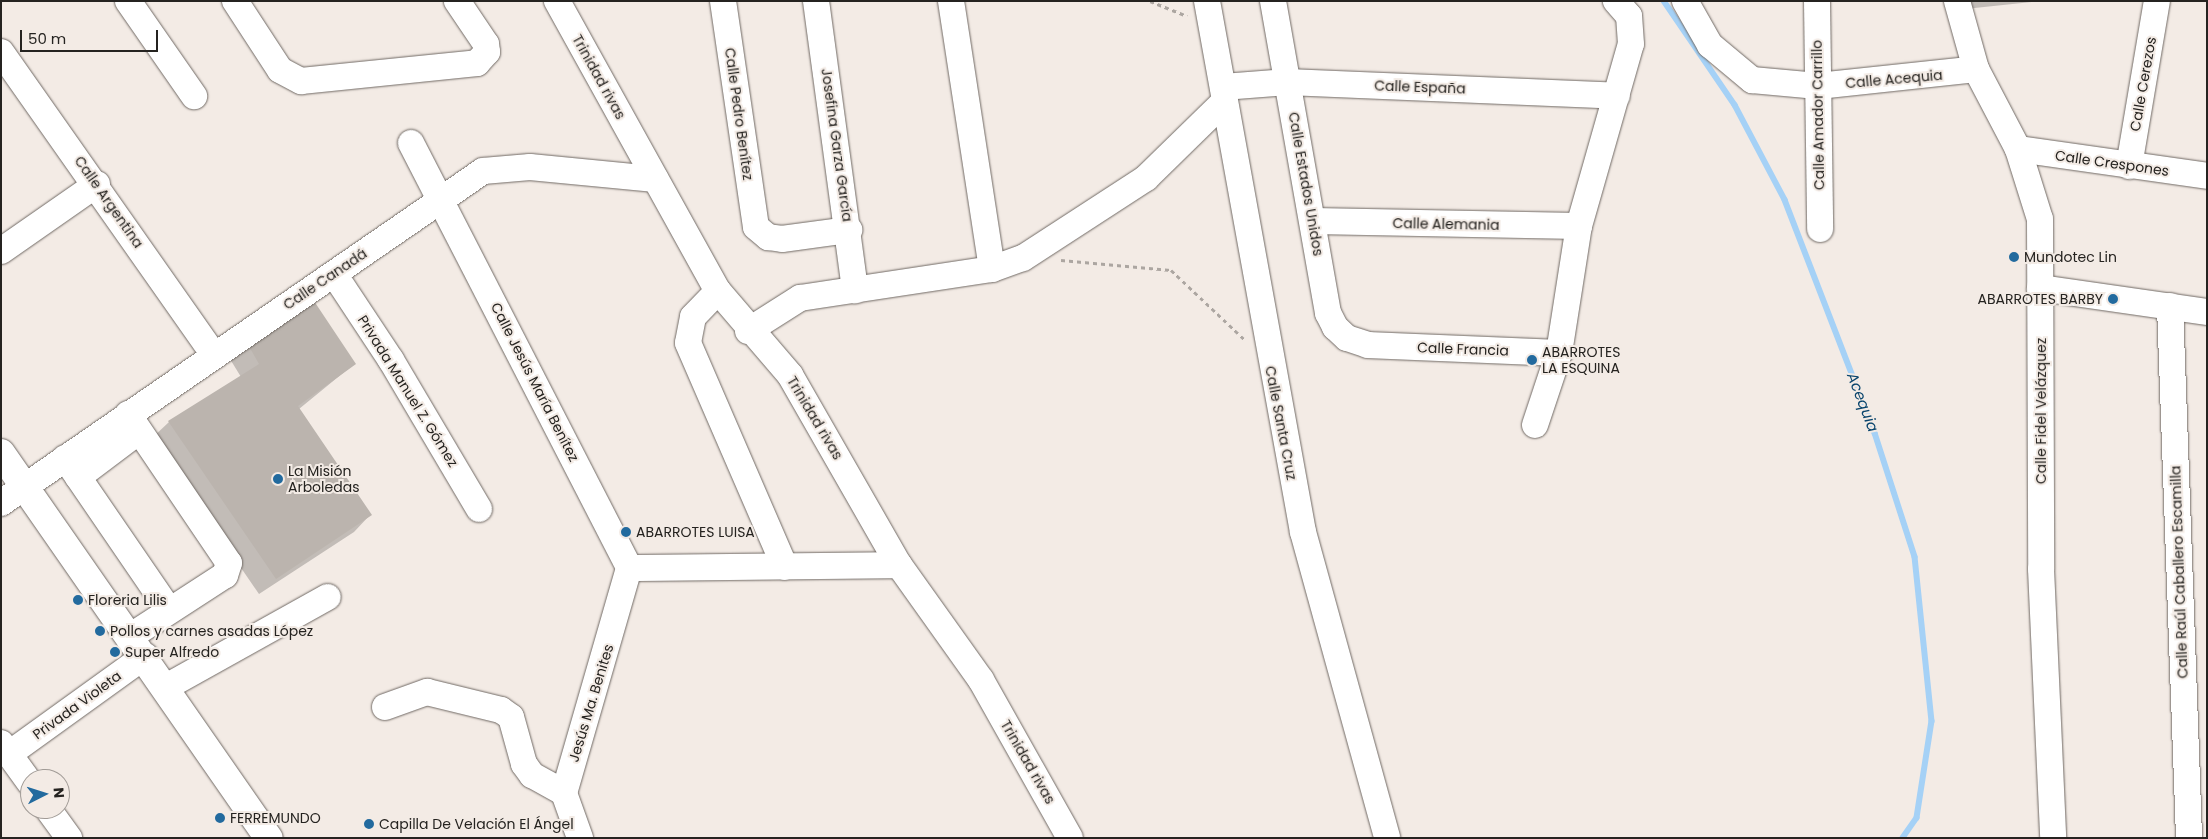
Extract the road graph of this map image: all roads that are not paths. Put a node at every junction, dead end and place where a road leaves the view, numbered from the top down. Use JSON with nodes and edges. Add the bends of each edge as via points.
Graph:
{"nodes":[{"id":1,"x":128,"y":1,"type":"edge"},
{"id":2,"x":235,"y":1,"type":"edge"},
{"id":3,"x":457,"y":1,"type":"edge"},
{"id":4,"x":557,"y":1,"type":"edge"},
{"id":5,"x":723,"y":1,"type":"edge"},
{"id":6,"x":816,"y":1,"type":"edge"},
{"id":7,"x":951,"y":1,"type":"edge"},
{"id":8,"x":1273,"y":1,"type":"edge"},
{"id":9,"x":1616,"y":1,"type":"edge"},
{"id":10,"x":1685,"y":1,"type":"edge"},
{"id":11,"x":1817,"y":1,"type":"edge"},
{"id":12,"x":1957,"y":1,"type":"edge"},
{"id":13,"x":2157,"y":1,"type":"edge"},
{"id":14,"x":1209,"y":13,"type":"edge"},
{"id":15,"x":1,"y":52,"type":"edge"},
{"id":16,"x":1976,"y":69,"type":"junction"},
{"id":17,"x":1288,"y":82,"type":"junction"},
{"id":18,"x":1818,"y":86,"type":"junction"},
{"id":19,"x":1224,"y":94,"type":"junction"},
{"id":20,"x":194,"y":96,"type":"dead end"},
{"id":21,"x":1617,"y":96,"type":"junction"},
{"id":22,"x":411,"y":143,"type":"dead end"},
{"id":23,"x":2018,"y":149,"type":"junction"},
{"id":24,"x":2129,"y":166,"type":"junction"},
{"id":25,"x":2207,"y":176,"type":"edge"},
{"id":26,"x":655,"y":179,"type":"junction"},
{"id":27,"x":97,"y":184,"type":"junction"},
{"id":28,"x":437,"y":199,"type":"junction"},
{"id":29,"x":1313,"y":221,"type":"junction"},
{"id":30,"x":1579,"y":226,"type":"junction"},
{"id":31,"x":1820,"y":229,"type":"dead end"},
{"id":32,"x":849,"y":230,"type":"junction"},
{"id":33,"x":1,"y":251,"type":"edge"},
{"id":34,"x":992,"y":269,"type":"junction"},
{"id":35,"x":334,"y":274,"type":"junction"},
{"id":36,"x":2040,"y":288,"type":"junction"},
{"id":37,"x":855,"y":290,"type":"junction"},
{"id":38,"x":718,"y":291,"type":"junction"},
{"id":39,"x":2170,"y":306,"type":"junction"},
{"id":40,"x":2207,"y":312,"type":"edge"},
{"id":41,"x":748,"y":330,"type":"junction"},
{"id":42,"x":1368,"y":345,"type":"joint"},
{"id":43,"x":1559,"y":353,"type":"junction"},
{"id":44,"x":213,"y":354,"type":"junction"},
{"id":45,"x":133,"y":423,"type":"junction"},
{"id":46,"x":1534,"y":425,"type":"dead end"},
{"id":47,"x":1,"y":453,"type":"edge"},
{"id":48,"x":71,"y":467,"type":"junction"},
{"id":49,"x":24,"y":487,"type":"junction"},
{"id":50,"x":1,"y":503,"type":"edge"},
{"id":51,"x":479,"y":509,"type":"dead end"},
{"id":52,"x":899,"y":564,"type":"junction"},
{"id":53,"x":785,"y":567,"type":"junction"},
{"id":54,"x":629,"y":568,"type":"junction"},
{"id":55,"x":328,"y":597,"type":"dead end"},
{"id":56,"x":169,"y":610,"type":"junction"},
{"id":57,"x":138,"y":646,"type":"junction"},
{"id":58,"x":166,"y":688,"type":"junction"},
{"id":59,"x":385,"y":707,"type":"dead end"},
{"id":60,"x":5,"y":748,"type":"edge"},
{"id":61,"x":20,"y":769,"type":"edge"},
{"id":62,"x":564,"y":793,"type":"junction"},
{"id":63,"x":55,"y":819,"type":"edge"},
{"id":64,"x":260,"y":834,"type":"edge"},
{"id":65,"x":69,"y":838,"type":"edge"},
{"id":66,"x":580,"y":838,"type":"edge"},
{"id":67,"x":1070,"y":838,"type":"edge"},
{"id":68,"x":1387,"y":838,"type":"edge"},
{"id":69,"x":2053,"y":838,"type":"edge"},
{"id":70,"x":2189,"y":838,"type":"edge"}],
"edges":[{"from":1,"to":20,"type":"street"},
{"from":2,"to":3,"type":"street","via":[[280,70],[301,81],[477,64],[487,52],[486,44]]},
{"from":4,"to":26,"type":"street","name":"Trinidad rivas"},
{"from":5,"to":32,"type":"street","name":"Calle Pedro Benítez","via":[[756,227],[768,237],[782,239]]},
{"from":6,"to":32,"type":"street","name":"Josefina Garza García"},
{"from":7,"to":34,"type":"street"},
{"from":8,"to":17,"type":"street","name":"Calle Estados Unidos"},
{"from":9,"to":21,"type":"street","via":[[1629,16],[1631,44]]},
{"from":10,"to":18,"type":"street","name":"Calle Acequia","via":[[1710,44],[1752,80]]},
{"from":11,"to":18,"type":"street","name":"Calle Amador Carrillo"},
{"from":12,"to":16,"type":"street","name":"Calle Fidel Velázquez"},
{"from":13,"to":24,"type":"street","name":"Calle Cerezos"},
{"from":14,"to":19,"type":"street","name":"Calle Santa Cruz"},
{"from":15,"to":27,"type":"street","name":"Calle Argentina"},
{"from":16,"to":18,"type":"street","name":"Calle Acequia"},
{"from":16,"to":23,"type":"street","name":"Calle Fidel Velázquez"},
{"from":17,"to":19,"type":"street","name":"Calle España"},
{"from":17,"to":21,"type":"street","name":"Calle España"},
{"from":17,"to":29,"type":"street","name":"Calle Estados Unidos"},
{"from":18,"to":31,"type":"street","name":"Calle Amador Carrillo"},
{"from":19,"to":34,"type":"street","via":[[1146,178],[1023,258]]},
{"from":19,"to":68,"type":"street","name":"Calle Santa Cruz","via":[[1270,364],[1303,532]]},
{"from":21,"to":30,"type":"street"},
{"from":22,"to":28,"type":"street","name":"Calle Jesús María Benítez"},
{"from":23,"to":24,"type":"street","name":"Calle Crespones"},
{"from":23,"to":36,"type":"street","name":"Calle Fidel Velázquez","via":[[2040,219]]},
{"from":24,"to":25,"type":"street","name":"Calle Crespones"},
{"from":26,"to":28,"type":"street","name":"Calle Canadá","via":[[502,167],[483,171]]},
{"from":26,"to":38,"type":"street","name":"Trinidad rivas"},
{"from":27,"to":33,"type":"street"},
{"from":27,"to":44,"type":"street","name":"Calle Argentina"},
{"from":28,"to":35,"type":"street","name":"Calle Canadá"},
{"from":28,"to":54,"type":"street","name":"Calle Jesús María Benítez","via":[[513,336]]},
{"from":29,"to":30,"type":"street","name":"Calle Alemania"},
{"from":29,"to":42,"type":"street","name":"Calle Estados Unidos","via":[[1328,314],[1347,338]]},
{"from":30,"to":43,"type":"street"},
{"from":32,"to":37,"type":"street","name":"Josefina Garza García"},
{"from":34,"to":37,"type":"street"},
{"from":35,"to":44,"type":"street","name":"Calle Canadá"},
{"from":35,"to":51,"type":"street","name":"Privada Manuel Z. Gómez","via":[[391,360]]},
{"from":36,"to":39,"type":"street"},
{"from":36,"to":69,"type":"street","name":"Calle Fidel Velázquez","via":[[2041,569]]},
{"from":37,"to":41,"type":"street","via":[[800,298]]},
{"from":38,"to":41,"type":"street","name":"Trinidad rivas"},
{"from":38,"to":53,"type":"street","via":[[693,317],[688,342]]},
{"from":39,"to":40,"type":"street"},
{"from":39,"to":70,"type":"street","name":"Calle Raúl Caballero Escamilla"},
{"from":41,"to":52,"type":"street","name":"Trinidad rivas","via":[[790,375]]},
{"from":42,"to":43,"type":"street","name":"Calle Francia"},
{"from":43,"to":46,"type":"street"},
{"from":44,"to":45,"type":"street","name":"Calle Canadá"},
{"from":45,"to":48,"type":"street","name":"Calle Canadá"},
{"from":45,"to":56,"type":"street","name":"Privada Violeta","via":[[229,563],[225,575]]},
{"from":47,"to":49,"type":"main road"},
{"from":48,"to":49,"type":"street","name":"Calle Canadá"},
{"from":48,"to":56,"type":"street"},
{"from":49,"to":50,"type":"street","name":"Calle Canadá"},
{"from":49,"to":57,"type":"main road"},
{"from":52,"to":53,"type":"street"},
{"from":52,"to":67,"type":"street","name":"Trinidad rivas","via":[[980,680]]},
{"from":53,"to":54,"type":"street"},
{"from":54,"to":62,"type":"street","name":"Jesús Ma. Benites"},
{"from":55,"to":58,"type":"street"},
{"from":56,"to":57,"type":"street","name":"Privada Violeta"},
{"from":57,"to":58,"type":"main road"},
{"from":57,"to":60,"type":"street","name":"Privada Violeta"},
{"from":58,"to":64,"type":"main road"},
{"from":59,"to":62,"type":"street","via":[[427,692],[501,710],[511,717],[524,764],[532,775]]},
{"from":60,"to":61,"type":"street"},
{"from":62,"to":66,"type":"street"},
{"from":63,"to":65,"type":"street"}]}
